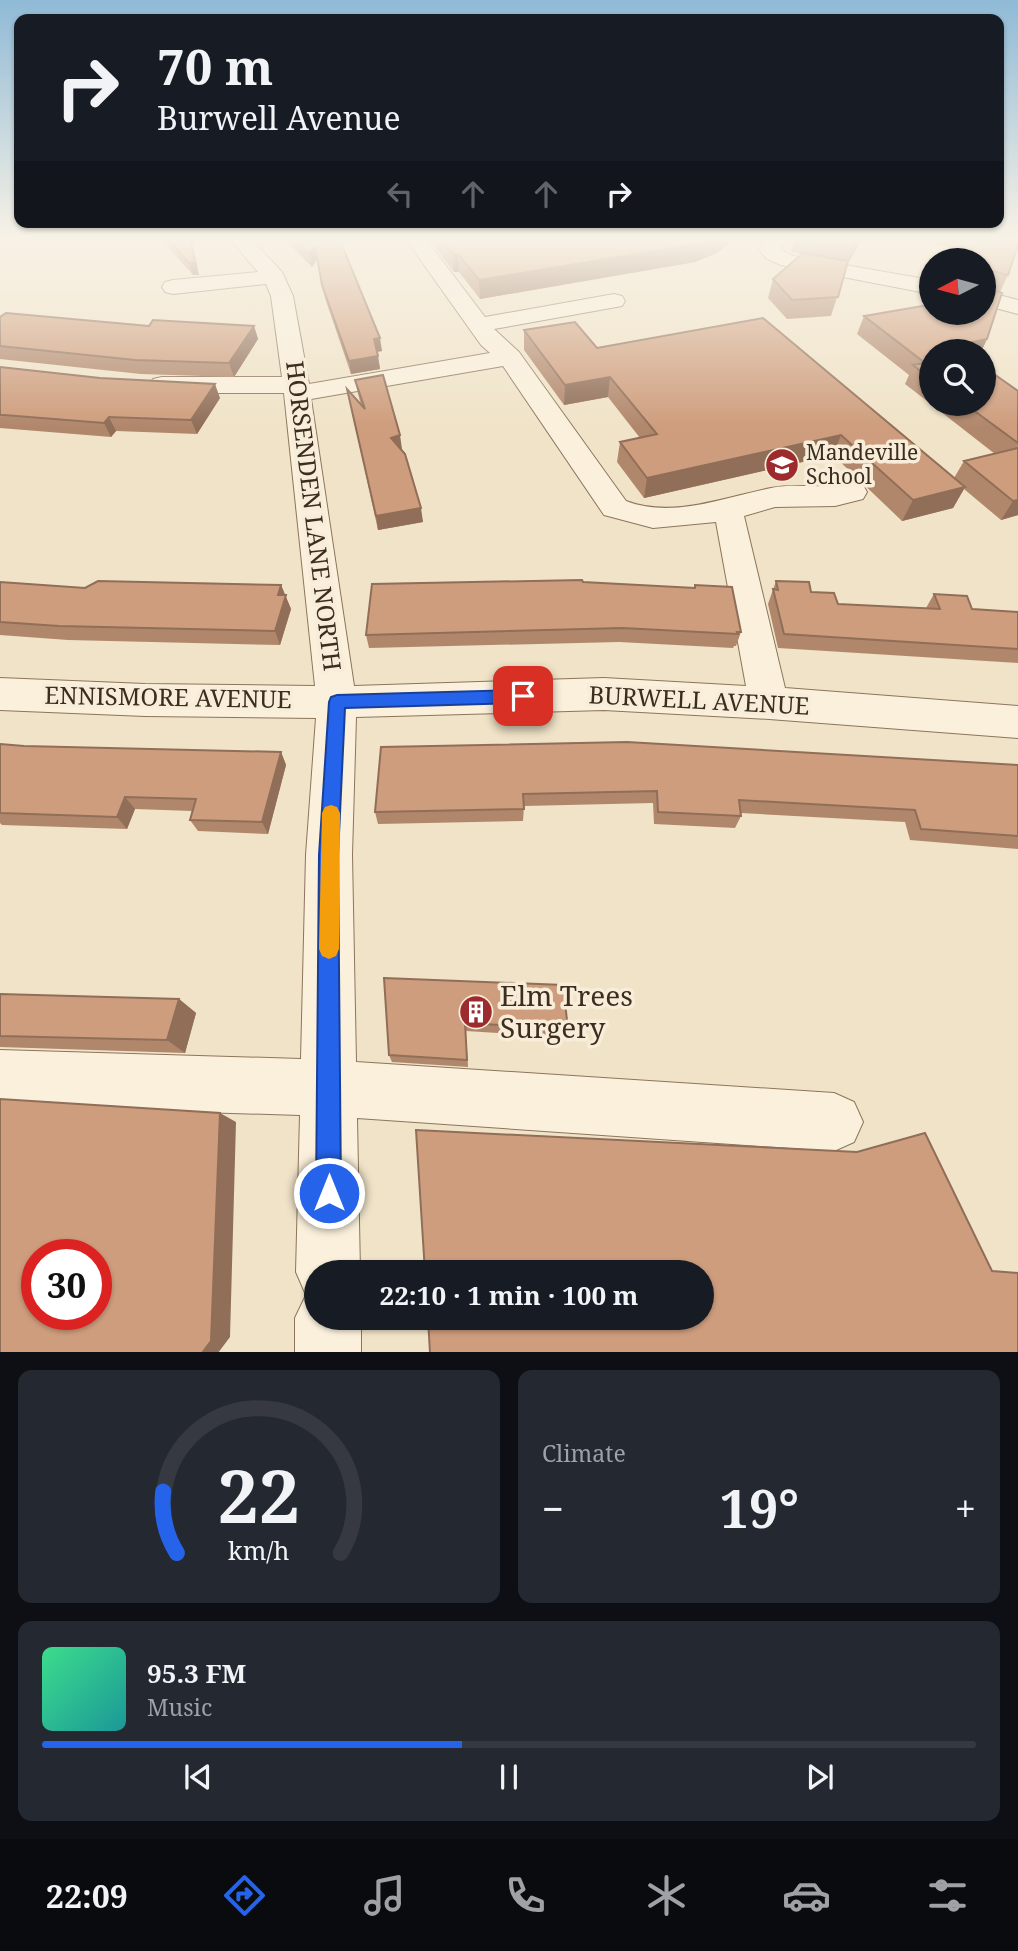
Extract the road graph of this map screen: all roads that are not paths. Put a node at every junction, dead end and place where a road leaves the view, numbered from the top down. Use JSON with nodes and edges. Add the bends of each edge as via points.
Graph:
{"nodes":[{"id":1,"x":283,"y":301,"type":"edge"},
{"id":2,"x":461,"y":301,"type":"edge"},
{"id":3,"x":614,"y":301,"type":"dead end"},
{"id":4,"x":996,"y":301,"type":"edge"},
{"id":5,"x":1018,"y":307,"type":"edge"},
{"id":6,"x":479,"y":325,"type":"junction"},
{"id":7,"x":510,"y":357,"type":"junction"},
{"id":8,"x":142,"y":384,"type":"edge"},
{"id":9,"x":297,"y":390,"type":"junction"},
{"id":10,"x":852,"y":492,"type":"dead end"},
{"id":11,"x":726,"y":511,"type":"junction"},
{"id":12,"x":0,"y":694,"type":"edge"},
{"id":13,"x":337,"y":702,"type":"junction"},
{"id":14,"x":769,"y":703,"type":"junction"},
{"id":15,"x":1018,"y":722,"type":"edge"},
{"id":16,"x":0,"y":1079,"type":"edge"},
{"id":17,"x":329,"y":1088,"type":"junction"},
{"id":18,"x":834,"y":1122,"type":"dead end"},
{"id":19,"x":328,"y":1260,"type":"edge"},
{"id":20,"x":328,"y":1330,"type":"edge"},
{"id":21,"x":328,"y":1352,"type":"edge"}],
"edges":[{"from":1,"to":9,"type":"street","name":"HORSENDEN LANE NORTH"},
{"from":2,"to":6,"type":"street"},
{"from":3,"to":6,"type":"street"},
{"from":4,"to":5,"type":"street"},
{"from":6,"to":7,"type":"street"},
{"from":7,"to":9,"type":"street"},
{"from":7,"to":11,"type":"street","via":[[615,508],[653,518]]},
{"from":8,"to":9,"type":"street"},
{"from":9,"to":13,"type":"street","name":"HORSENDEN LANE NORTH"},
{"from":10,"to":11,"type":"street","via":[[773,497]]},
{"from":11,"to":14,"type":"street"},
{"from":12,"to":13,"type":"street","name":"ENNISMORE AVENUE"},
{"from":13,"to":14,"type":"street","name":"BURWELL AVENUE","via":[[604,694]]},
{"from":13,"to":17,"type":"street","name":"HORSENDEN LANE NORTH","via":[[329,855]]},
{"from":14,"to":15,"type":"street","name":"BURWELL AVENUE"},
{"from":16,"to":17,"type":"street"},
{"from":17,"to":18,"type":"street"},
{"from":17,"to":19,"type":"street","name":"HORSENDEN LANE NORTH"},
{"from":20,"to":21,"type":"street"}]}
